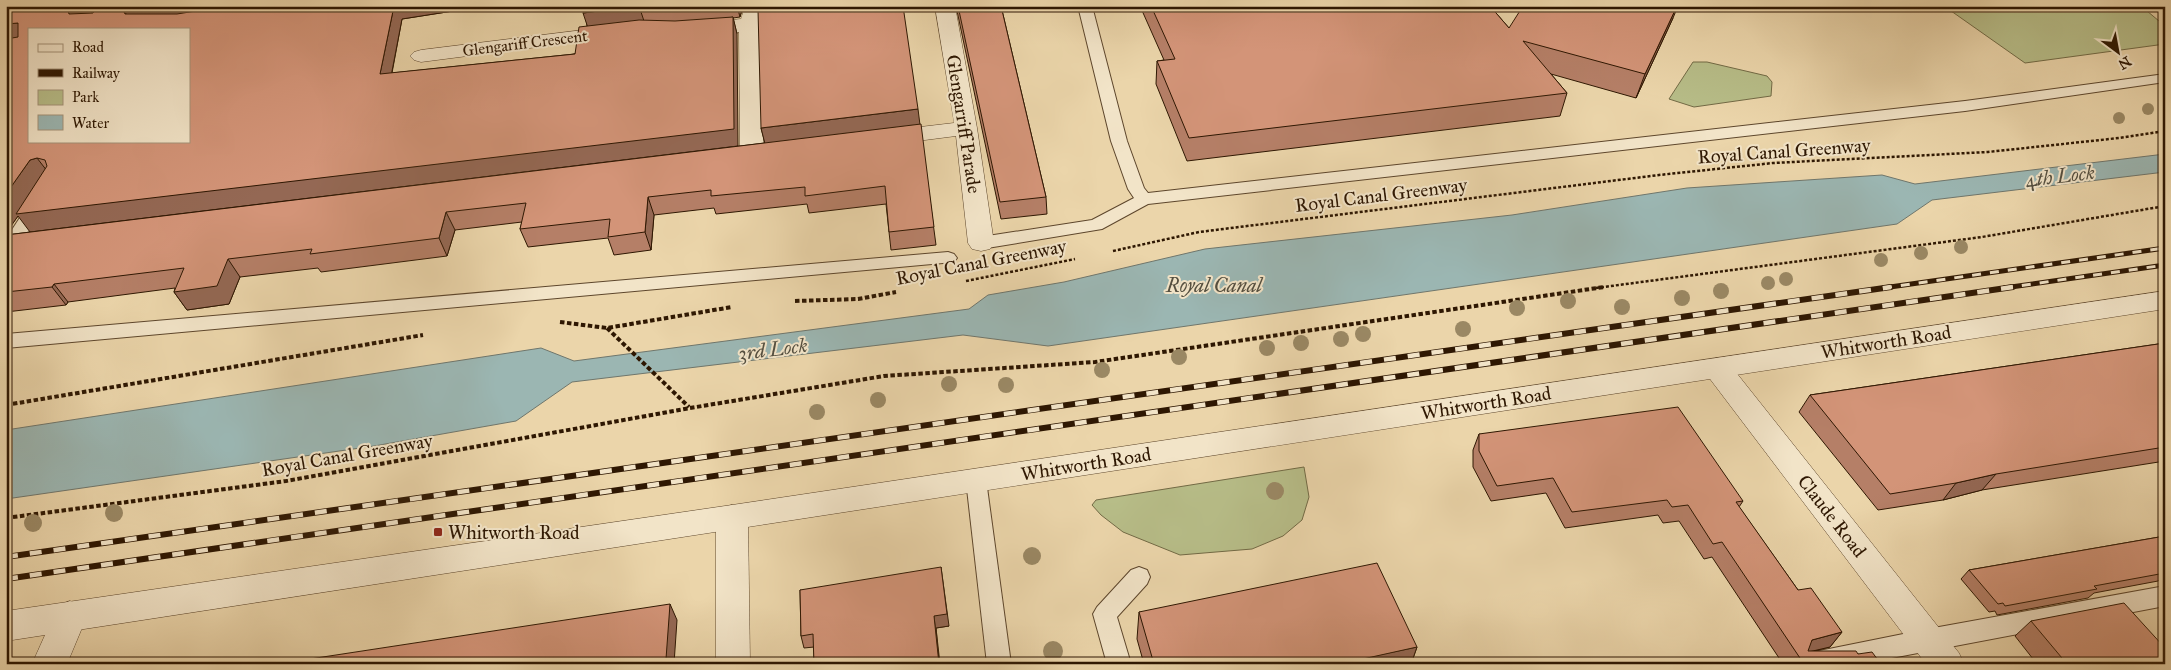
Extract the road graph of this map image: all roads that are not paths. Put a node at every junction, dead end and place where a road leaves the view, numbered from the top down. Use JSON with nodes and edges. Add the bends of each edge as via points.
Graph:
{"nodes":[{"id":1,"x":946,"y":6,"type":"edge"},
{"id":2,"x":1085,"y":6,"type":"edge"},
{"id":3,"x":752,"y":16,"type":"edge"},
{"id":4,"x":634,"y":30,"type":"edge"},
{"id":5,"x":679,"y":30,"type":"edge"},
{"id":6,"x":421,"y":56,"type":"dead end"},
{"id":7,"x":2165,"y":78,"type":"edge"},
{"id":8,"x":1951,"y":94,"type":"dead end"},
{"id":9,"x":1966,"y":106,"type":"junction"},
{"id":10,"x":966,"y":128,"type":"junction"},
{"id":11,"x":869,"y":140,"type":"edge"},
{"id":12,"x":752,"y":154,"type":"edge"},
{"id":13,"x":46,"y":191,"type":"edge"},
{"id":14,"x":1144,"y":199,"type":"junction"},
{"id":15,"x":40,"y":241,"type":"edge"},
{"id":16,"x":981,"y":242,"type":"joint"},
{"id":17,"x":9,"y":245,"type":"edge"},
{"id":18,"x":948,"y":258,"type":"dead end"},
{"id":19,"x":2165,"y":300,"type":"edge"},
{"id":20,"x":6,"y":341,"type":"edge"},
{"id":21,"x":1717,"y":368,"type":"junction"},
{"id":22,"x":976,"y":480,"type":"junction"},
{"id":23,"x":732,"y":518,"type":"junction"},
{"id":24,"x":1139,"y":577,"type":"dead end"},
{"id":25,"x":2165,"y":596,"type":"edge"},
{"id":26,"x":70,"y":616,"type":"junction"},
{"id":27,"x":6,"y":626,"type":"edge"},
{"id":28,"x":1928,"y":639,"type":"junction"},
{"id":29,"x":49,"y":664,"type":"edge"},
{"id":30,"x":733,"y":664,"type":"edge"},
{"id":31,"x":998,"y":664,"type":"edge"},
{"id":32,"x":1118,"y":664,"type":"edge"},
{"id":33,"x":1809,"y":664,"type":"edge"},
{"id":34,"x":1947,"y":664,"type":"edge"}],
"edges":[{"from":1,"to":10,"type":"street","name":"Glengarriff Parade"},
{"from":2,"to":14,"type":"lane","via":[[1119,140],[1136,189]]},
{"from":3,"to":5,"type":"street"},
{"from":3,"to":12,"type":"street"},
{"from":4,"to":6,"type":"street","name":"Glengariff Crescent"},
{"from":7,"to":9,"type":"lane"},
{"from":8,"to":9,"type":"lane"},
{"from":9,"to":14,"type":"lane"},
{"from":10,"to":11,"type":"street"},
{"from":10,"to":16,"type":"street","name":"Glengarriff Parade"},
{"from":13,"to":17,"type":"lane"},
{"from":14,"to":16,"type":"lane","via":[[1096,225]]},
{"from":15,"to":17,"type":"street"},
{"from":18,"to":20,"type":"lane"},
{"from":19,"to":21,"type":"street","name":"Whitworth Road"},
{"from":21,"to":22,"type":"street","name":"Whitworth Road"},
{"from":21,"to":28,"type":"street","name":"Claude Road"},
{"from":22,"to":23,"type":"street","name":"Whitworth Road"},
{"from":22,"to":31,"type":"lane"},
{"from":23,"to":26,"type":"street","name":"Whitworth Road"},
{"from":23,"to":30,"type":"street"},
{"from":24,"to":32,"type":"lane","via":[[1105,614]]},
{"from":25,"to":28,"type":"lane"},
{"from":26,"to":27,"type":"street","name":"Whitworth Road"},
{"from":26,"to":29,"type":"street"},
{"from":28,"to":33,"type":"lane"},
{"from":28,"to":34,"type":"street","name":"Claude Road"}]}
